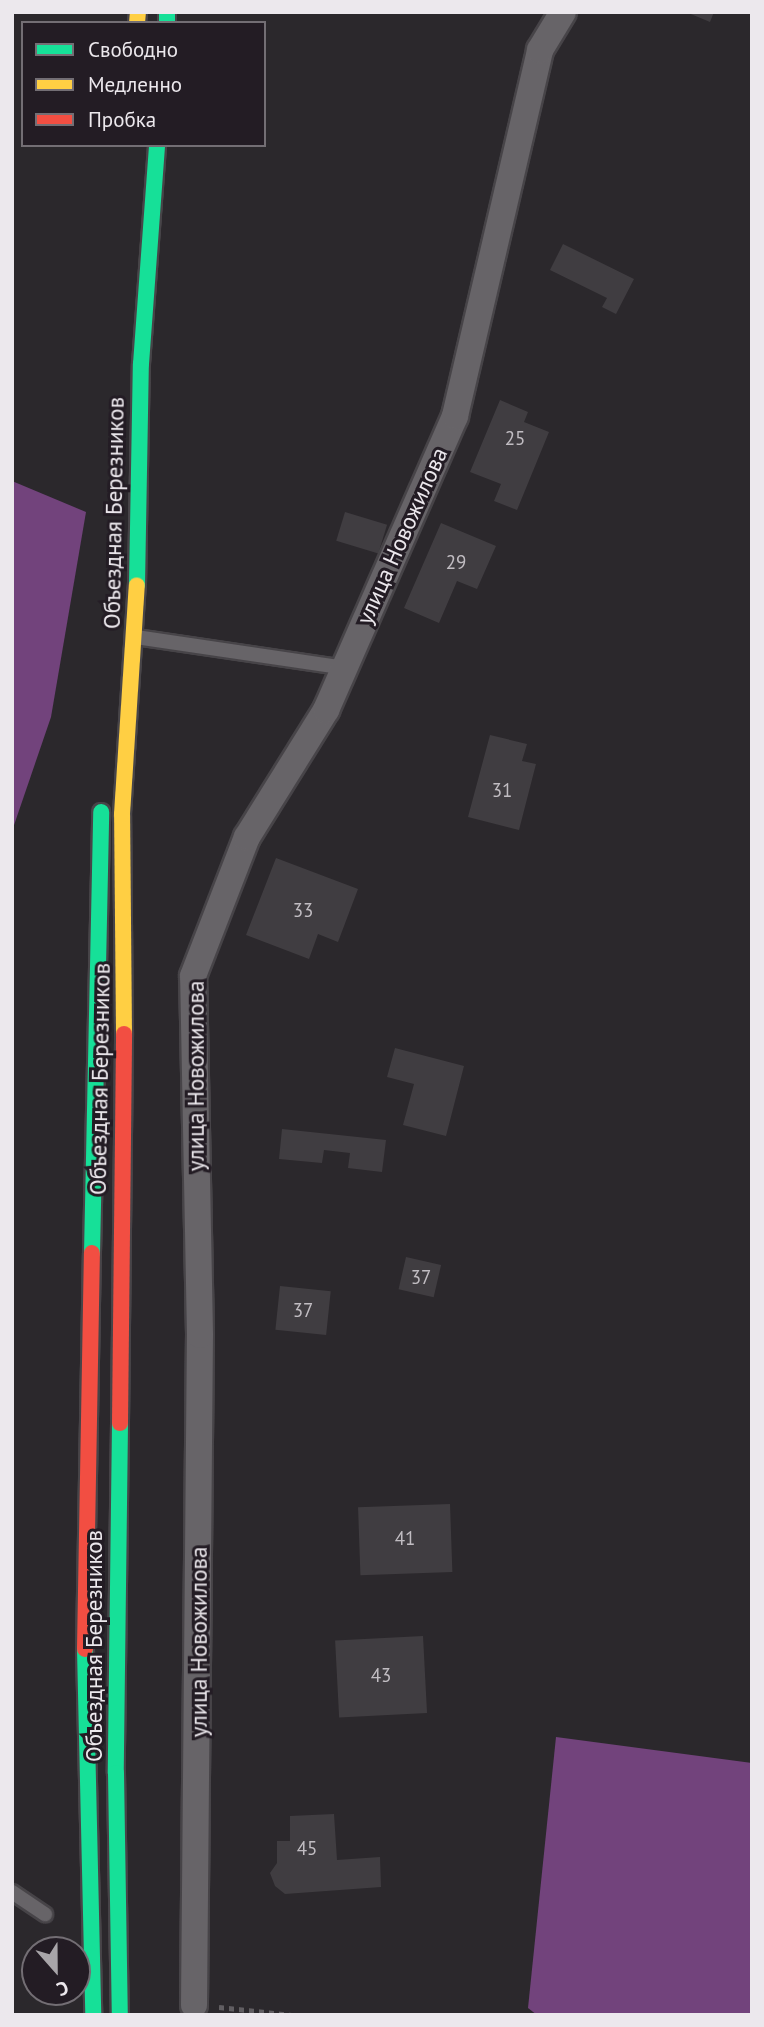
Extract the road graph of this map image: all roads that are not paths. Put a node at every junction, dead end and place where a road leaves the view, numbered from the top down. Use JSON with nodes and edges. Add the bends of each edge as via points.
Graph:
{"nodes":[{"id":1,"x":563,"y":12,"type":"edge"},
{"id":2,"x":157,"y":147,"type":"edge"},
{"id":3,"x":134,"y":637,"type":"junction"},
{"id":4,"x":345,"y":668,"type":"junction"},
{"id":5,"x":101,"y":800,"type":"dead end"},
{"id":6,"x":12,"y":1892,"type":"edge"},
{"id":7,"x":45,"y":1914,"type":"dead end"},
{"id":8,"x":194,"y":2005,"type":"road end"},
{"id":9,"x":93,"y":2015,"type":"edge"},
{"id":10,"x":120,"y":2015,"type":"edge"}],
"edges":[{"from":1,"to":4,"type":"street","name":"улица Новожилова","via":[[540,50],[454,416]]},
{"from":2,"to":3,"type":"highway","name":"Объездная Березников","via":[[137,444]]},
{"from":3,"to":4,"type":"lane"},
{"from":3,"to":10,"type":"highway","name":"Объездная Березников","via":[[122,814],[126,871],[116,1773]]},
{"from":4,"to":8,"type":"street","name":"улица Новожилова","via":[[326,710],[247,837],[192,975],[200,1335]]},
{"from":5,"to":9,"type":"highway","name":"Объездная Березников","via":[[84,1684]]},
{"from":6,"to":7,"type":"lane"}]}
